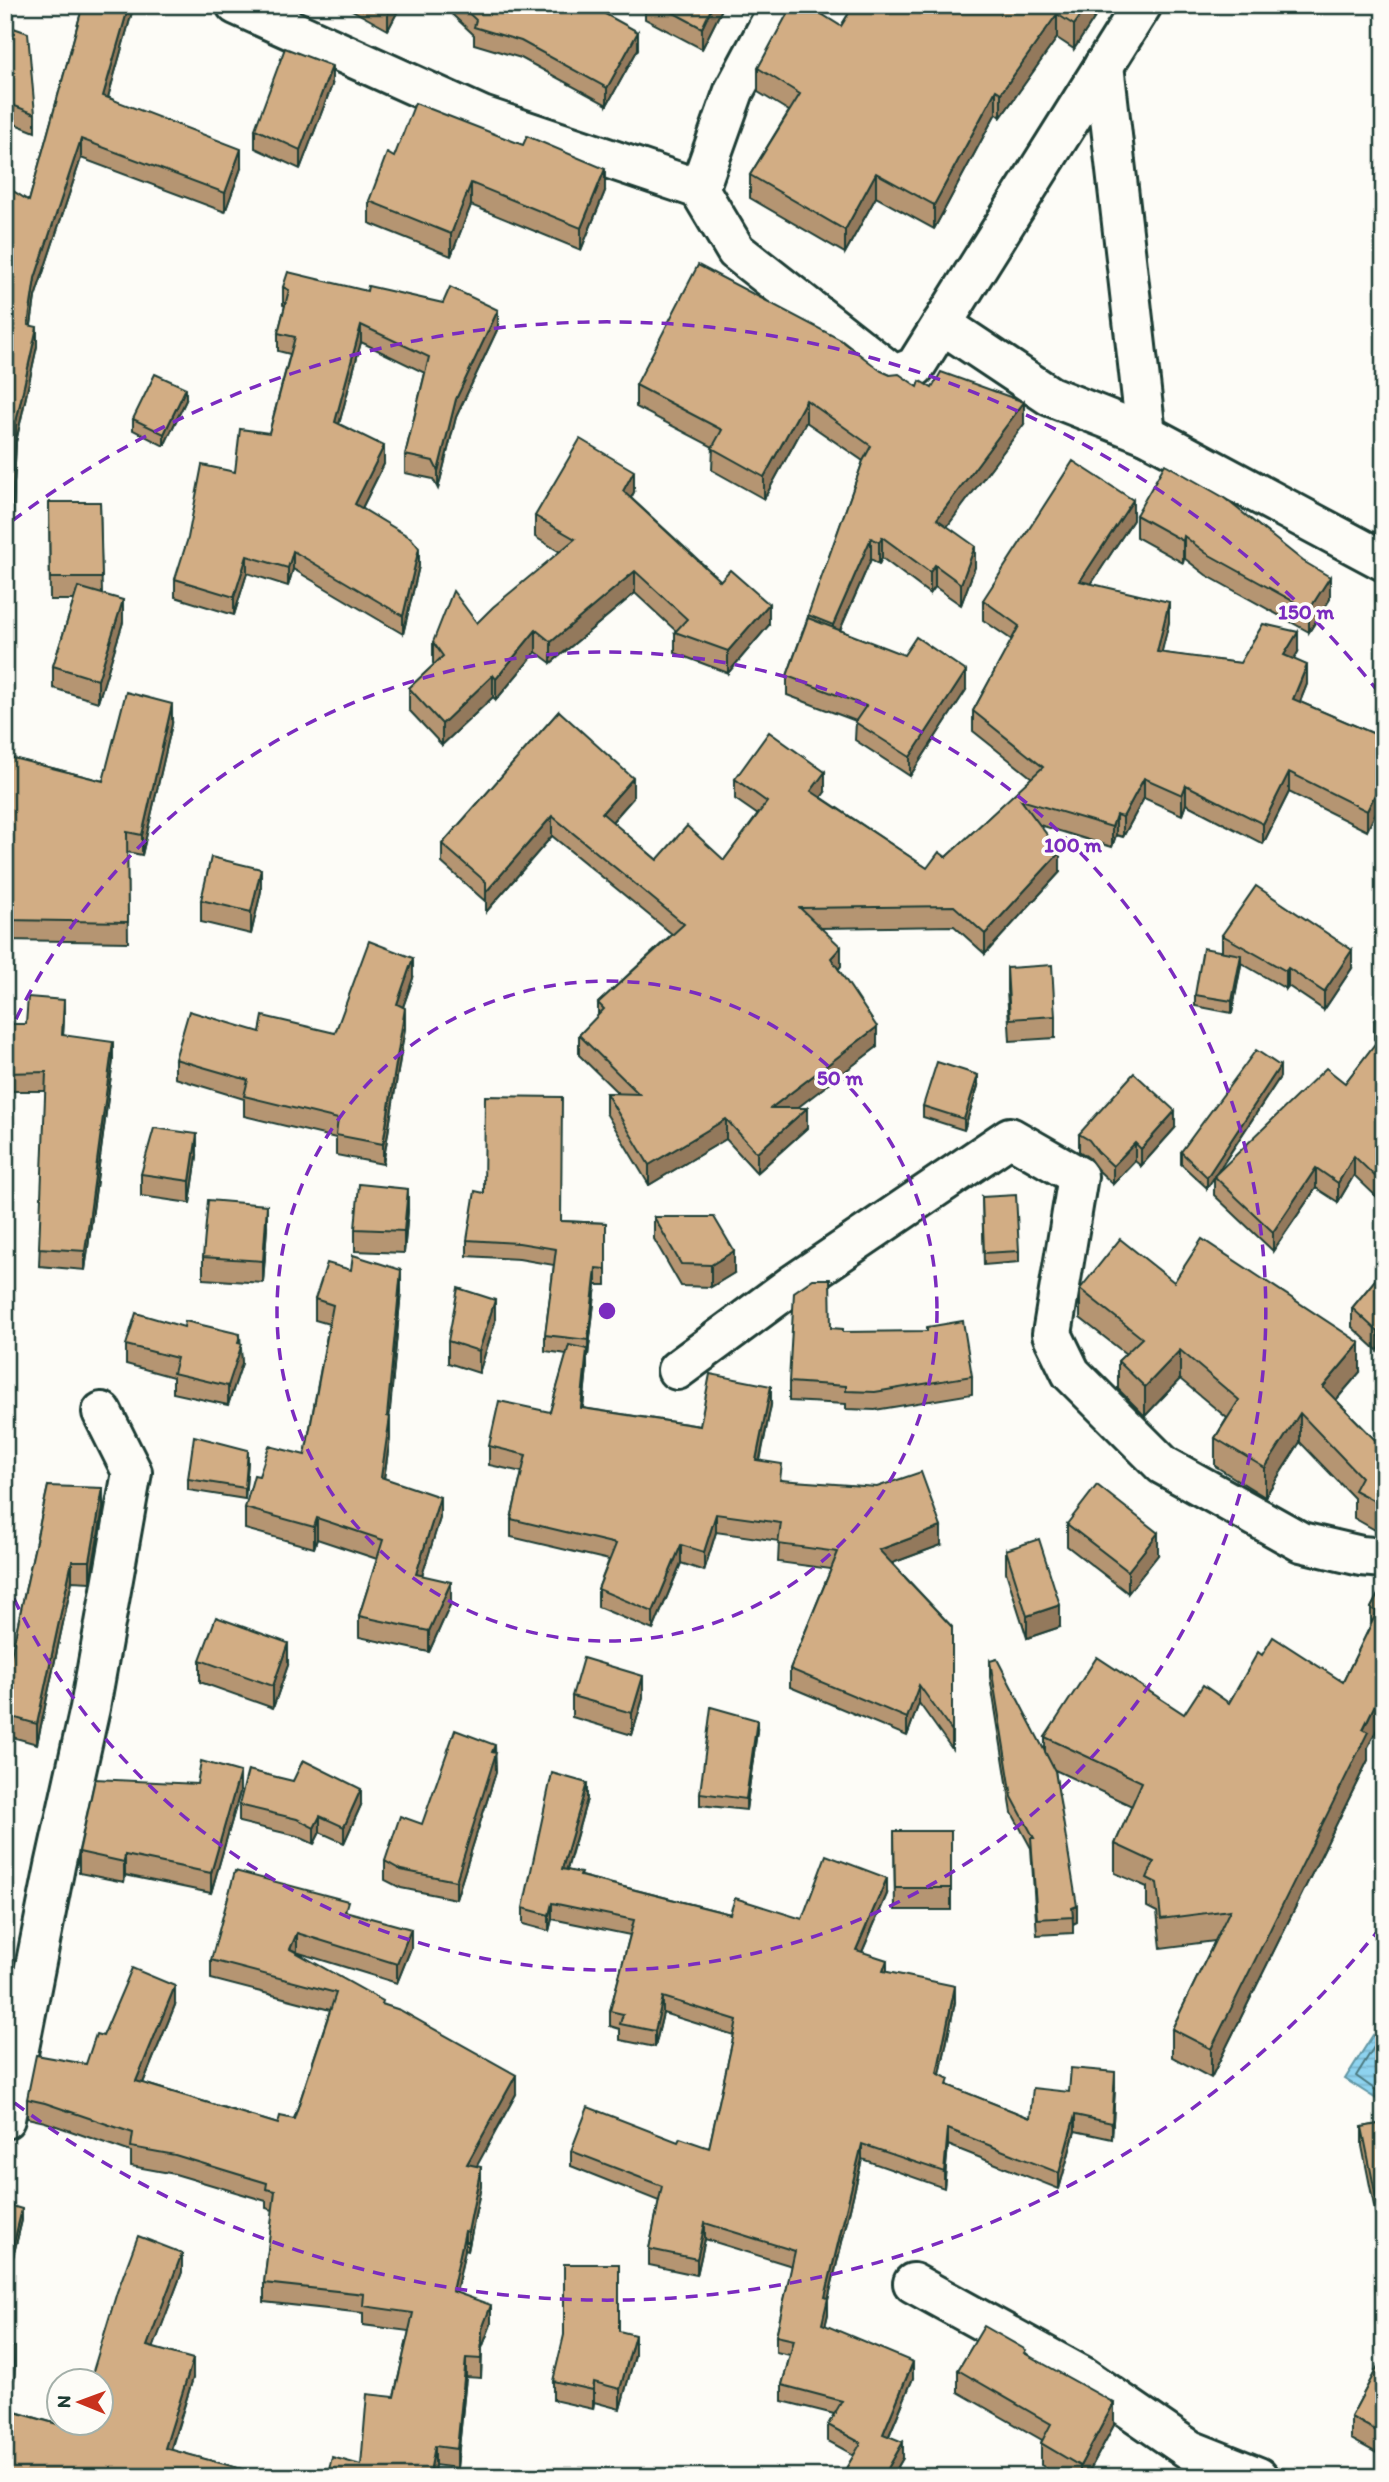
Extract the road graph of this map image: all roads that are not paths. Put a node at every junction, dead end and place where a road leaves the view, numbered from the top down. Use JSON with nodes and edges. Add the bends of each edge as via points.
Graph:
{"nodes":[{"id":1,"x":236,"y":5,"type":"edge"},
{"id":2,"x":780,"y":5,"type":"edge"},
{"id":3,"x":1142,"y":5,"type":"edge"},
{"id":4,"x":1104,"y":65,"type":"junction"},
{"id":5,"x":699,"y":189,"type":"junction"},
{"id":6,"x":942,"y":324,"type":"junction"},
{"id":7,"x":1146,"y":434,"type":"junction"},
{"id":8,"x":1384,"y":561,"type":"edge"},
{"id":9,"x":677,"y":1370,"type":"dead end"},
{"id":10,"x":102,"y":1412,"type":"dead end"},
{"id":11,"x":1384,"y":1558,"type":"edge"},
{"id":12,"x":5,"y":2119,"type":"edge"},
{"id":13,"x":913,"y":2283,"type":"dead end"},
{"id":14,"x":1184,"y":2463,"type":"edge"},
{"id":15,"x":1258,"y":2477,"type":"edge"}],
"edges":[{"from":1,"to":5,"type":"street","via":[[482,116]]},
{"from":2,"to":5,"type":"street","via":[[734,91]]},
{"from":3,"to":4,"type":"street"},
{"from":4,"to":6,"type":"street"},
{"from":4,"to":7,"type":"street"},
{"from":5,"to":6,"type":"street","via":[[736,251],[894,375],[915,367]]},
{"from":6,"to":7,"type":"street","via":[[1050,396]]},
{"from":7,"to":8,"type":"street"},
{"from":9,"to":11,"type":"street","via":[[792,1285],[1010,1137],[1078,1177],[1052,1334],[1072,1373],[1163,1465],[1301,1542]]},
{"from":10,"to":12,"type":"street","via":[[132,1472],[90,1708]]},
{"from":13,"to":14,"type":"street","via":[[1082,2376]]},
{"from":14,"to":15,"type":"street"}]}
